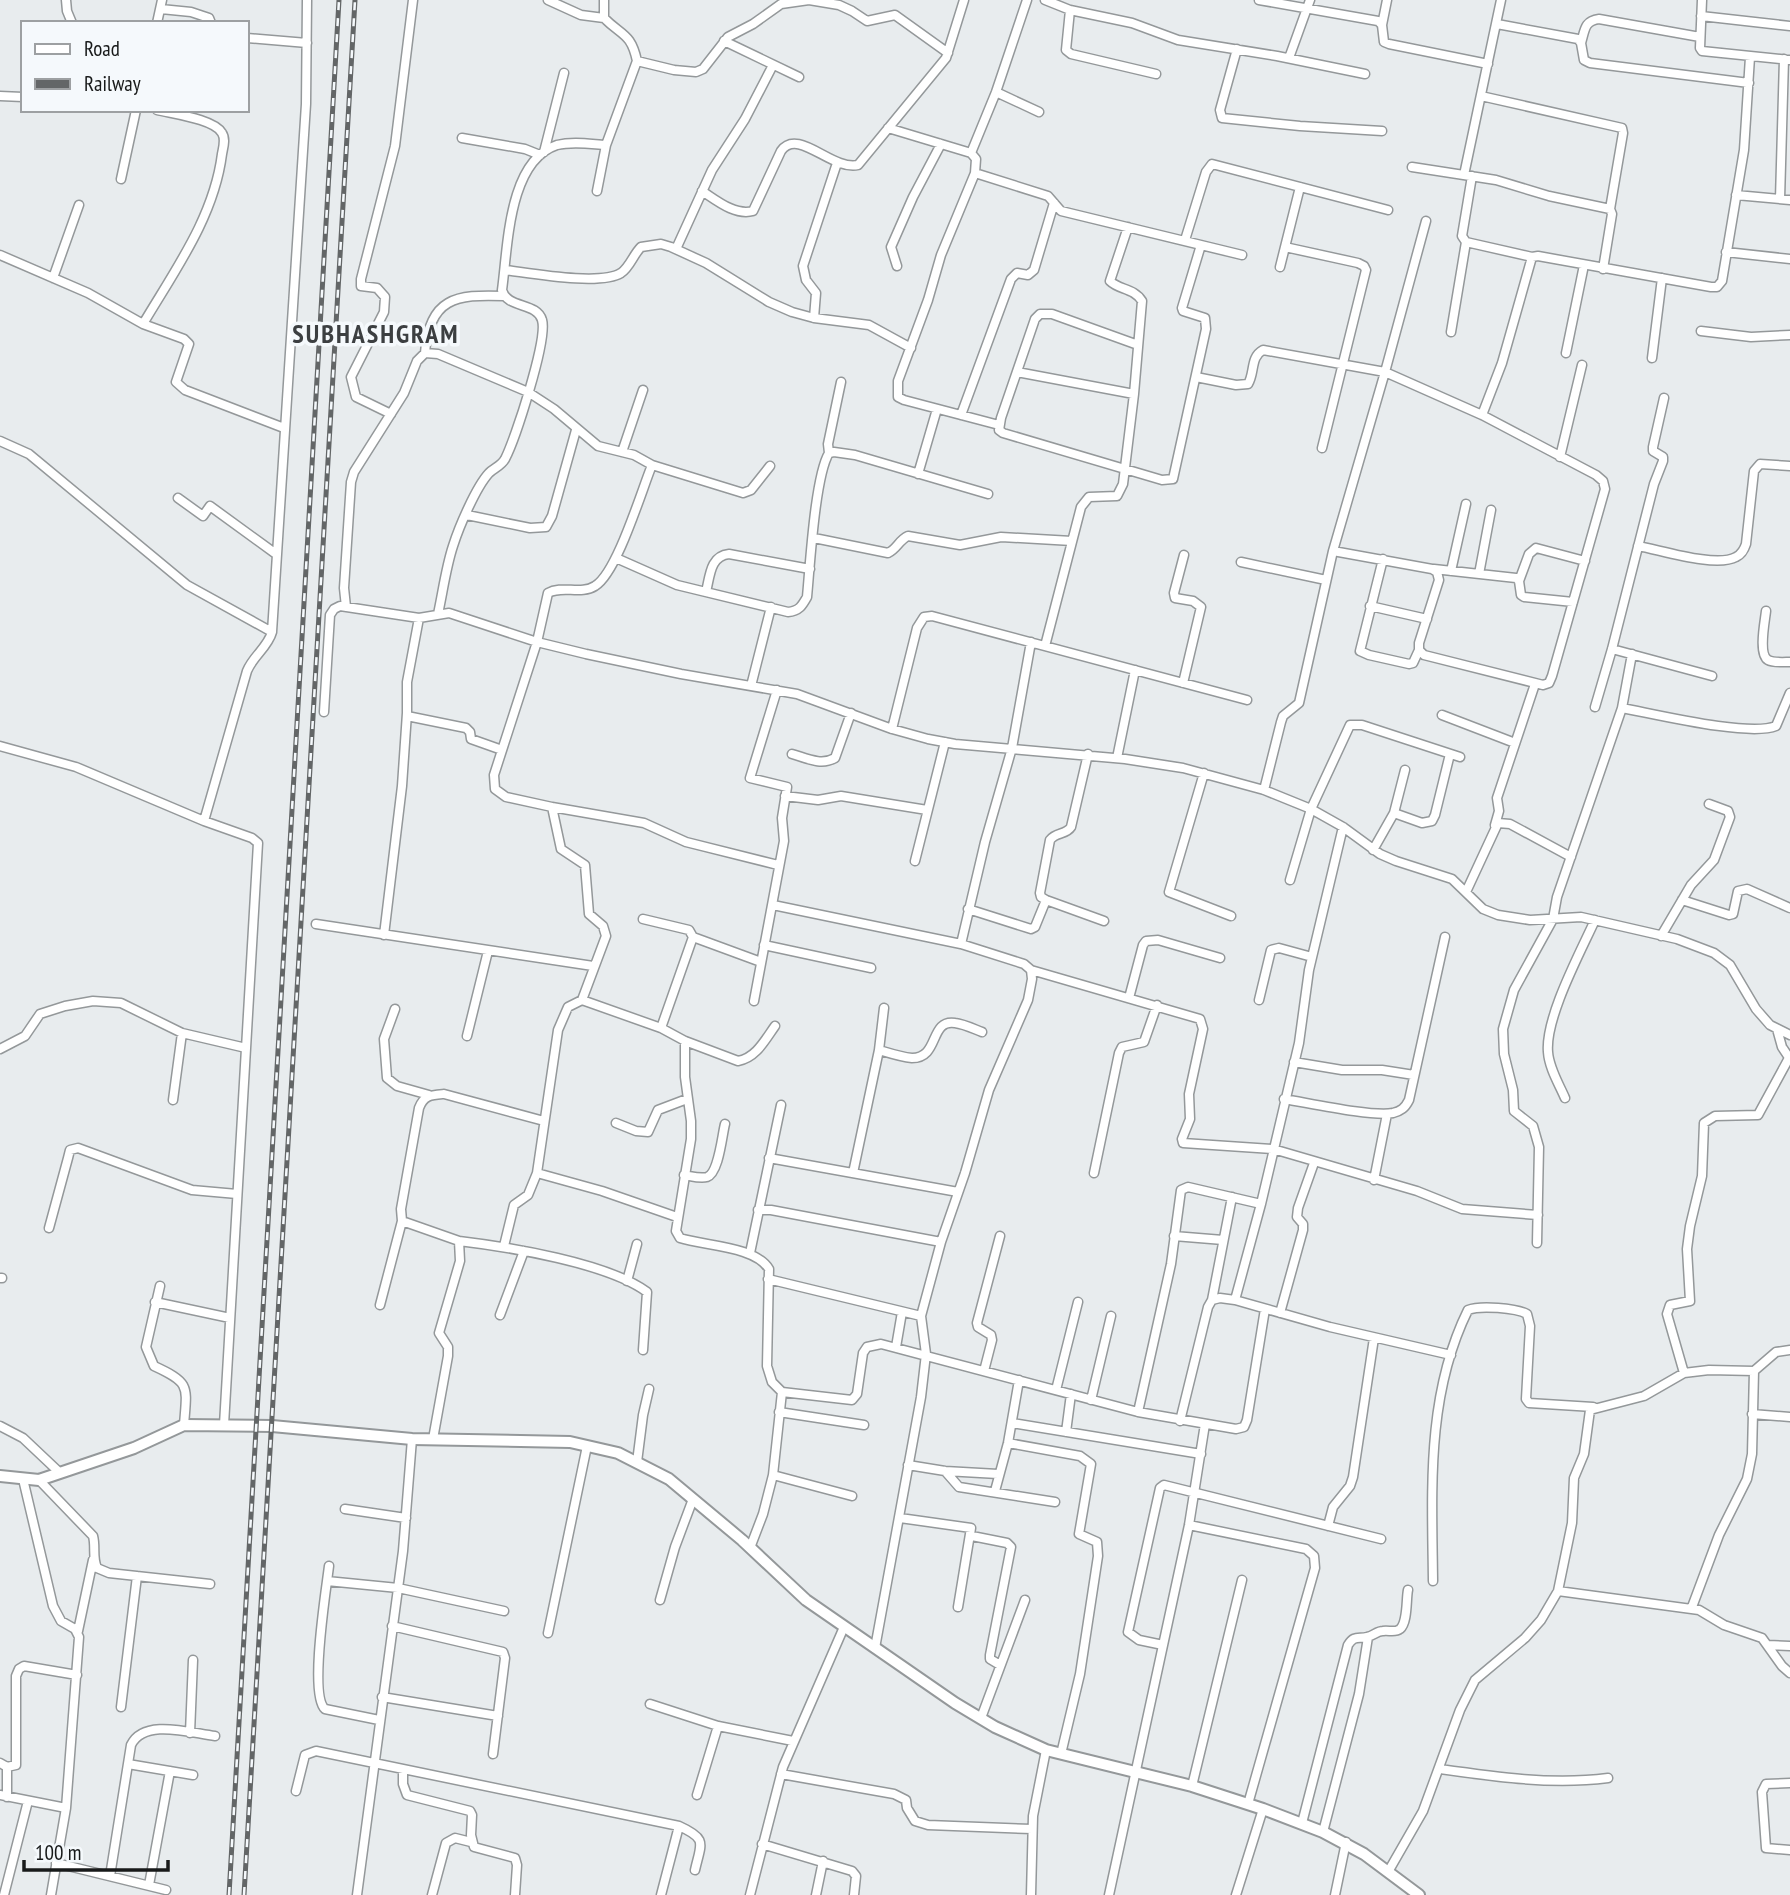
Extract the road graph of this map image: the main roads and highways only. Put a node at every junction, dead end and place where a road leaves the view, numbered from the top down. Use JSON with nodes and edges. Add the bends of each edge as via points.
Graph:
{"nodes":[{"id":1,"x":0,"y":1476,"type":"edge"},
{"id":2,"x":1419,"y":1895,"type":"edge"}],
"edges":[{"from":1,"to":2,"type":"main road","via":[[39,1480],[134,1448],[184,1425],[272,1426],[412,1439],[570,1442],[618,1453],[669,1479],[806,1600],[955,1703],[1019,1739],[1046,1750],[1192,1786],[1302,1823],[1346,1842]]}]}
